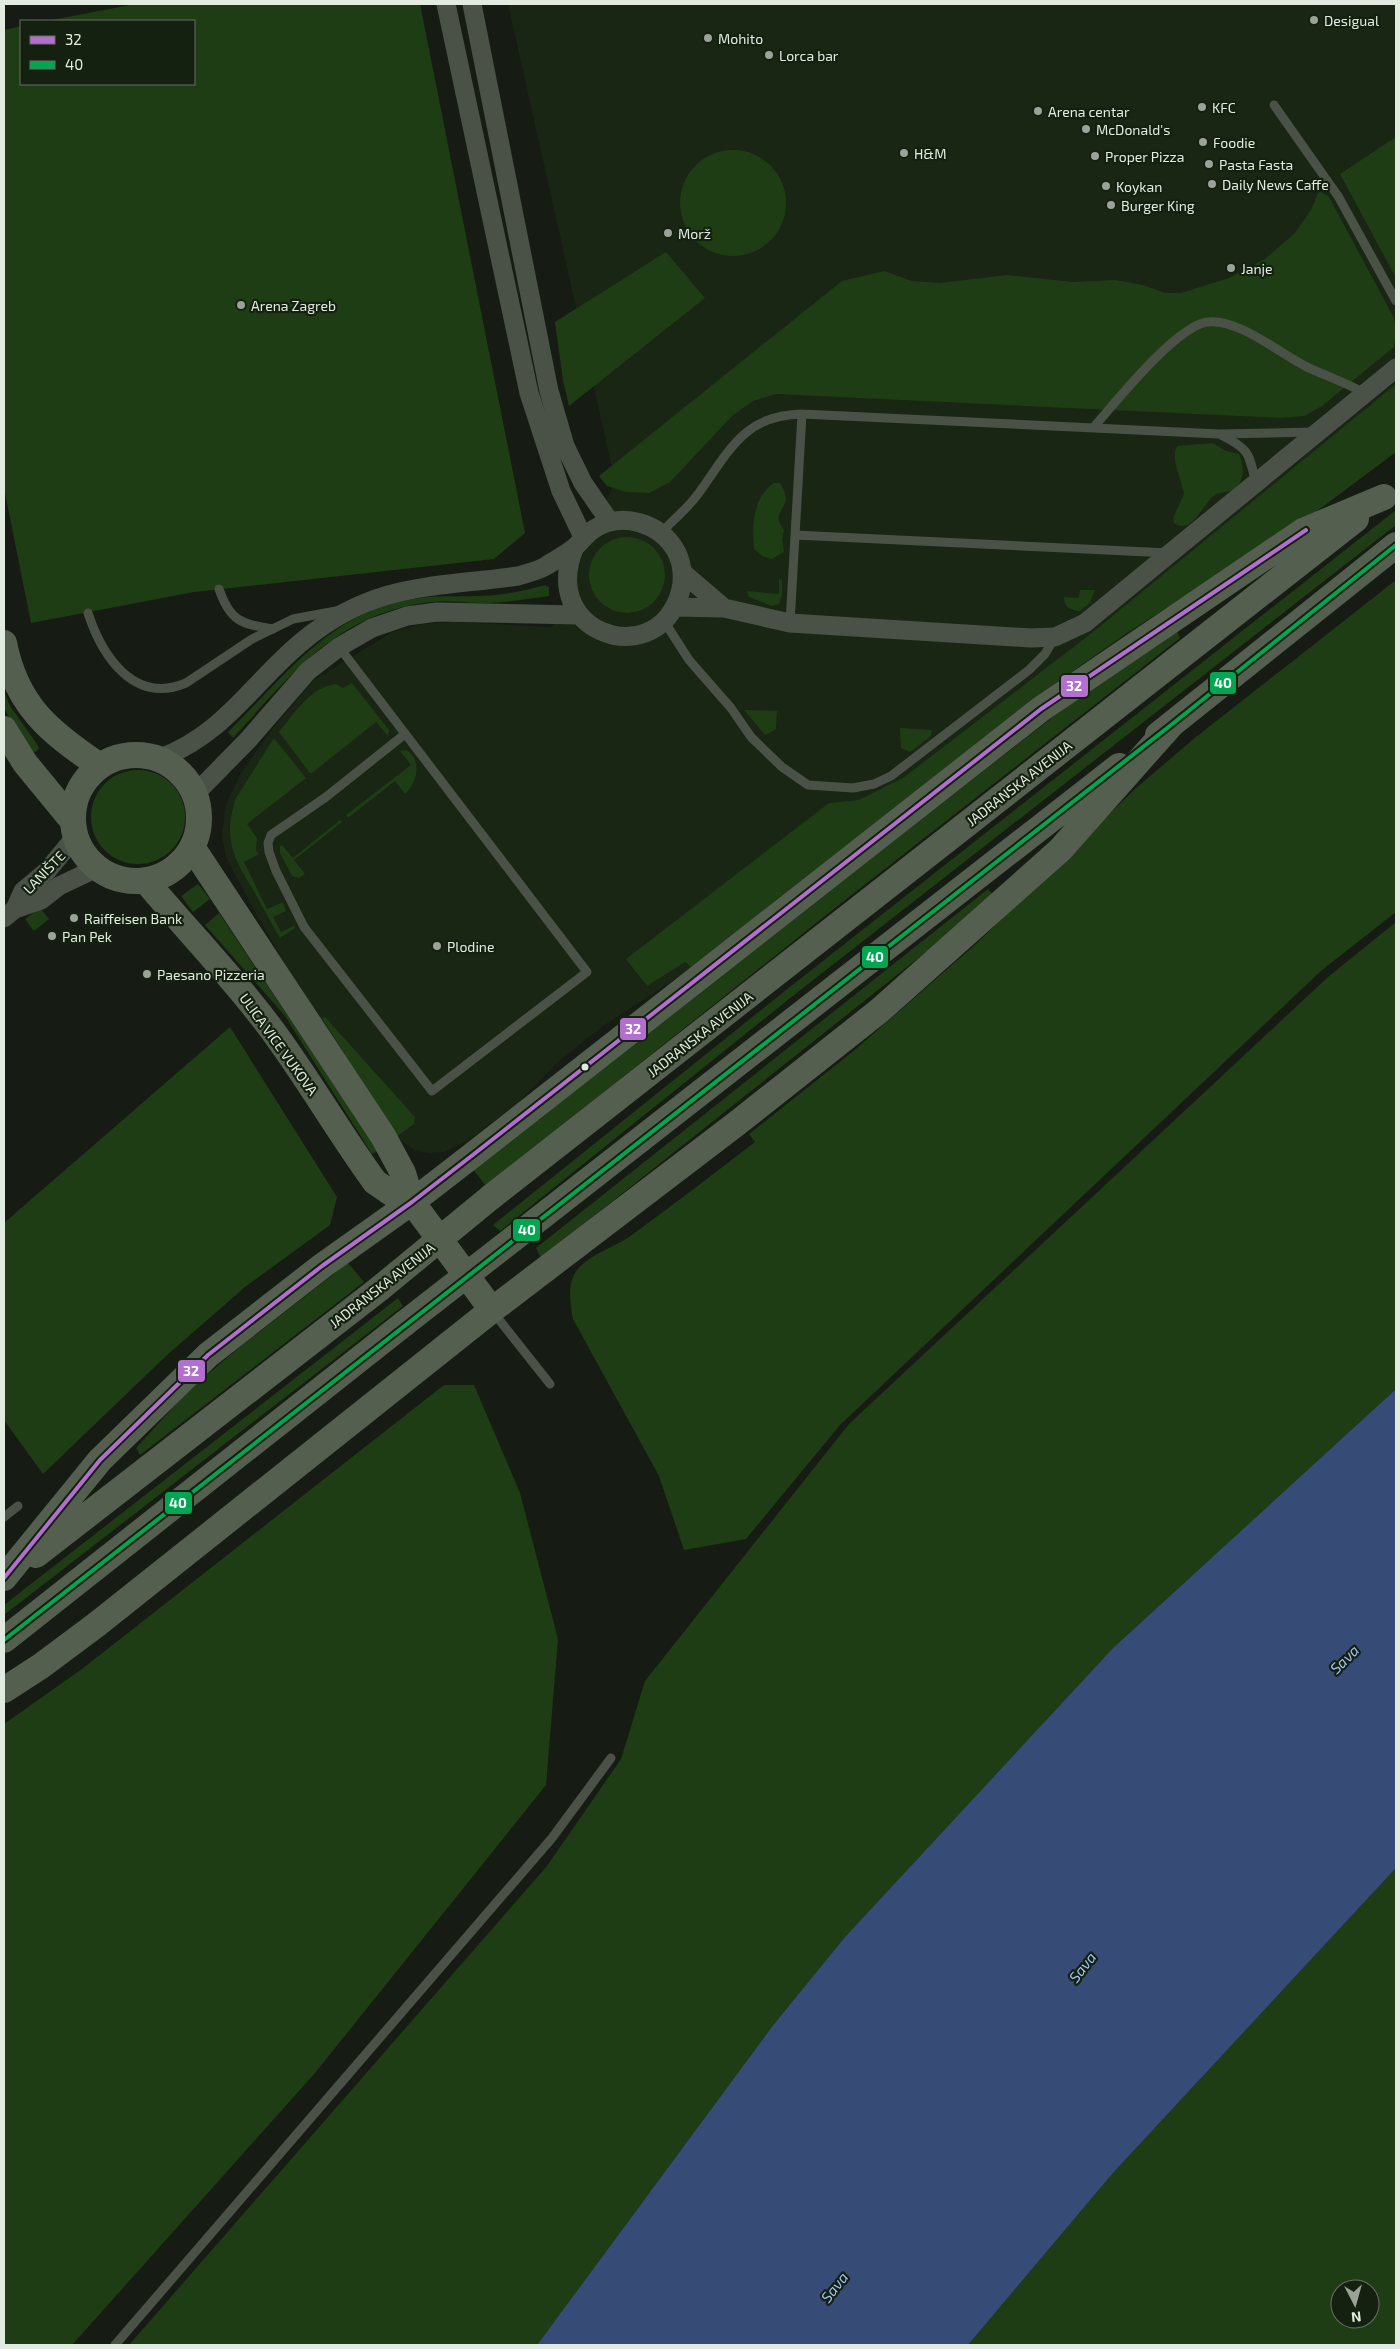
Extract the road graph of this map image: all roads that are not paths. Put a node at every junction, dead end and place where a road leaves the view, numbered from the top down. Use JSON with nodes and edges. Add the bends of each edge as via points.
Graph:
{"nodes":[{"id":1,"x":446,"y":4,"type":"edge"},
{"id":2,"x":472,"y":4,"type":"edge"},
{"id":3,"x":1274,"y":105,"type":"dead end"},
{"id":4,"x":1396,"y":301,"type":"edge"},
{"id":5,"x":1396,"y":368,"type":"edge"},
{"id":6,"x":1366,"y":394,"type":"junction"},
{"id":7,"x":802,"y":414,"type":"junction"},
{"id":8,"x":1093,"y":428,"type":"junction"},
{"id":9,"x":1321,"y":432,"type":"junction"},
{"id":10,"x":1219,"y":434,"type":"junction"},
{"id":11,"x":1256,"y":484,"type":"junction"},
{"id":12,"x":1390,"y":492,"type":"edge"},
{"id":13,"x":610,"y":522,"type":"junction"},
{"id":14,"x":661,"y":533,"type":"junction"},
{"id":15,"x":795,"y":535,"type":"junction"},
{"id":16,"x":579,"y":542,"type":"junction"},
{"id":17,"x":1396,"y":545,"type":"edge"},
{"id":18,"x":1171,"y":553,"type":"junction"},
{"id":19,"x":682,"y":572,"type":"junction"},
{"id":20,"x":219,"y":589,"type":"dead end"},
{"id":21,"x":354,"y":607,"type":"junction"},
{"id":22,"x":724,"y":608,"type":"junction"},
{"id":23,"x":88,"y":613,"type":"dead end"},
{"id":24,"x":669,"y":614,"type":"junction"},
{"id":25,"x":578,"y":615,"type":"junction"},
{"id":26,"x":790,"y":623,"type":"junction"},
{"id":27,"x":273,"y":629,"type":"junction"},
{"id":28,"x":1055,"y":637,"type":"junction"},
{"id":29,"x":4,"y":643,"type":"edge"},
{"id":30,"x":339,"y":648,"type":"junction"},
{"id":31,"x":1171,"y":725,"type":"junction"},
{"id":32,"x":4,"y":729,"type":"edge"},
{"id":33,"x":405,"y":734,"type":"junction"},
{"id":34,"x":158,"y":759,"type":"junction"},
{"id":35,"x":100,"y":766,"type":"junction"},
{"id":36,"x":195,"y":794,"type":"junction"},
{"id":37,"x":73,"y":827,"type":"junction"},
{"id":38,"x":192,"y":847,"type":"junction"},
{"id":39,"x":97,"y":868,"type":"junction"},
{"id":40,"x":145,"y":880,"type":"junction"},
{"id":41,"x":9,"y":913,"type":"edge"},
{"id":42,"x":412,"y":1202,"type":"junction"},
{"id":43,"x":492,"y":1310,"type":"junction"},
{"id":44,"x":550,"y":1384,"type":"dead end"},
{"id":45,"x":18,"y":1506,"type":"dead end"},
{"id":46,"x":4,"y":1517,"type":"edge"},
{"id":47,"x":4,"y":1579,"type":"edge"},
{"id":48,"x":4,"y":1640,"type":"edge"},
{"id":49,"x":4,"y":1690,"type":"edge"},
{"id":50,"x":611,"y":1758,"type":"dead end"},
{"id":51,"x":115,"y":2345,"type":"edge"}],
"edges":[{"from":1,"to":16,"type":"street","via":[[530,393]]},
{"from":2,"to":13,"type":"street","via":[[549,391],[565,446],[583,483]]},
{"from":3,"to":4,"type":"lane","via":[[1338,196]]},
{"from":5,"to":6,"type":"street"},
{"from":6,"to":8,"type":"lane","via":[[1307,367],[1230,325],[1207,322],[1190,328],[1169,346]]},
{"from":6,"to":9,"type":"street"},
{"from":7,"to":8,"type":"lane"},
{"from":7,"to":14,"type":"lane","via":[[774,416],[749,430],[721,460],[697,496]]},
{"from":7,"to":15,"type":"lane"},
{"from":8,"to":10,"type":"lane"},
{"from":9,"to":10,"type":"lane"},
{"from":9,"to":11,"type":"street"},
{"from":10,"to":11,"type":"lane","via":[[1240,444],[1249,455]]},
{"from":11,"to":18,"type":"street"},
{"from":12,"to":42,"type":"main road","via":[[1303,531],[1041,709]]},
{"from":12,"to":47,"type":"main road","name":"JADRANSKA AVENIJA","bridge":true,"via":[[378,1289]]},
{"from":13,"to":14,"type":"street","via":[[628,520],[646,524]]},
{"from":13,"to":16,"type":"street","via":[[595,528]]},
{"from":14,"to":19,"type":"street","via":[[679,557]]},
{"from":15,"to":18,"type":"lane"},
{"from":15,"to":26,"type":"lane"},
{"from":16,"to":21,"type":"street","via":[[544,567],[518,576],[405,590]]},
{"from":16,"to":25,"type":"street","via":[[568,564],[566,581]]},
{"from":17,"to":31,"type":"main road"},
{"from":18,"to":28,"type":"street","via":[[1085,623]]},
{"from":19,"to":22,"type":"street"},
{"from":19,"to":24,"type":"street","via":[[681,591]]},
{"from":20,"to":27,"type":"lane","via":[[225,606],[236,619],[246,625]]},
{"from":21,"to":27,"type":"lane","via":[[293,619]]},
{"from":21,"to":34,"type":"street","via":[[303,640],[241,704],[213,727],[187,746]]},
{"from":22,"to":24,"type":"street"},
{"from":22,"to":26,"type":"street"},
{"from":23,"to":27,"type":"lane","via":[[116,666],[136,682],[160,689],[186,683]]},
{"from":24,"to":25,"type":"street","via":[[648,632],[629,636],[610,635]]},
{"from":24,"to":28,"type":"lane","via":[[689,660],[731,708],[751,737],[782,767],[808,785],[834,788],[874,784],[891,776],[1028,670]]},
{"from":25,"to":30,"type":"street","via":[[420,614],[372,628]]},
{"from":26,"to":28,"type":"street","via":[[999,637]]},
{"from":29,"to":35,"type":"main road","via":[[13,677],[34,712],[61,740]]},
{"from":30,"to":33,"type":"lane"},
{"from":30,"to":36,"type":"street","via":[[308,671]]},
{"from":31,"to":43,"type":"main road","via":[[1060,850],[879,1011]]},
{"from":31,"to":48,"type":"main road","bridge":true},
{"from":32,"to":37,"type":"main road"},
{"from":33,"to":33,"type":"lane","via":[[586,972],[432,1091],[304,927],[276,871],[268,843],[272,835]]},
{"from":34,"to":35,"type":"main road","via":[[128,755]]},
{"from":34,"to":36,"type":"main road","via":[[177,770]]},
{"from":35,"to":37,"type":"main road","via":[[85,781],[73,806]]},
{"from":36,"to":38,"type":"main road","via":[[198,833]]},
{"from":37,"to":39,"type":"main road","via":[[86,856]]},
{"from":37,"to":41,"type":"street","name":"LANIŠTE","via":[[47,871],[23,891]]},
{"from":38,"to":40,"type":"main road","via":[[181,862],[166,873]]},
{"from":38,"to":42,"type":"main road","via":[[388,1144]]},
{"from":39,"to":40,"type":"main road","via":[[117,878]]},
{"from":39,"to":41,"type":"street","name":"LANIŠTE","via":[[59,886],[41,900]]},
{"from":40,"to":42,"type":"main road","name":"ULICA VICE VUKOVA","via":[[267,1023],[376,1182],[396,1198]]},
{"from":42,"to":43,"type":"main road"},
{"from":42,"to":47,"type":"main road","via":[[322,1266],[208,1355],[100,1460]]},
{"from":43,"to":44,"type":"lane"},
{"from":43,"to":49,"type":"main road","via":[[96,1625]]},
{"from":45,"to":46,"type":"lane"},
{"from":50,"to":51,"type":"lane","via":[[542,1850]]}]}
